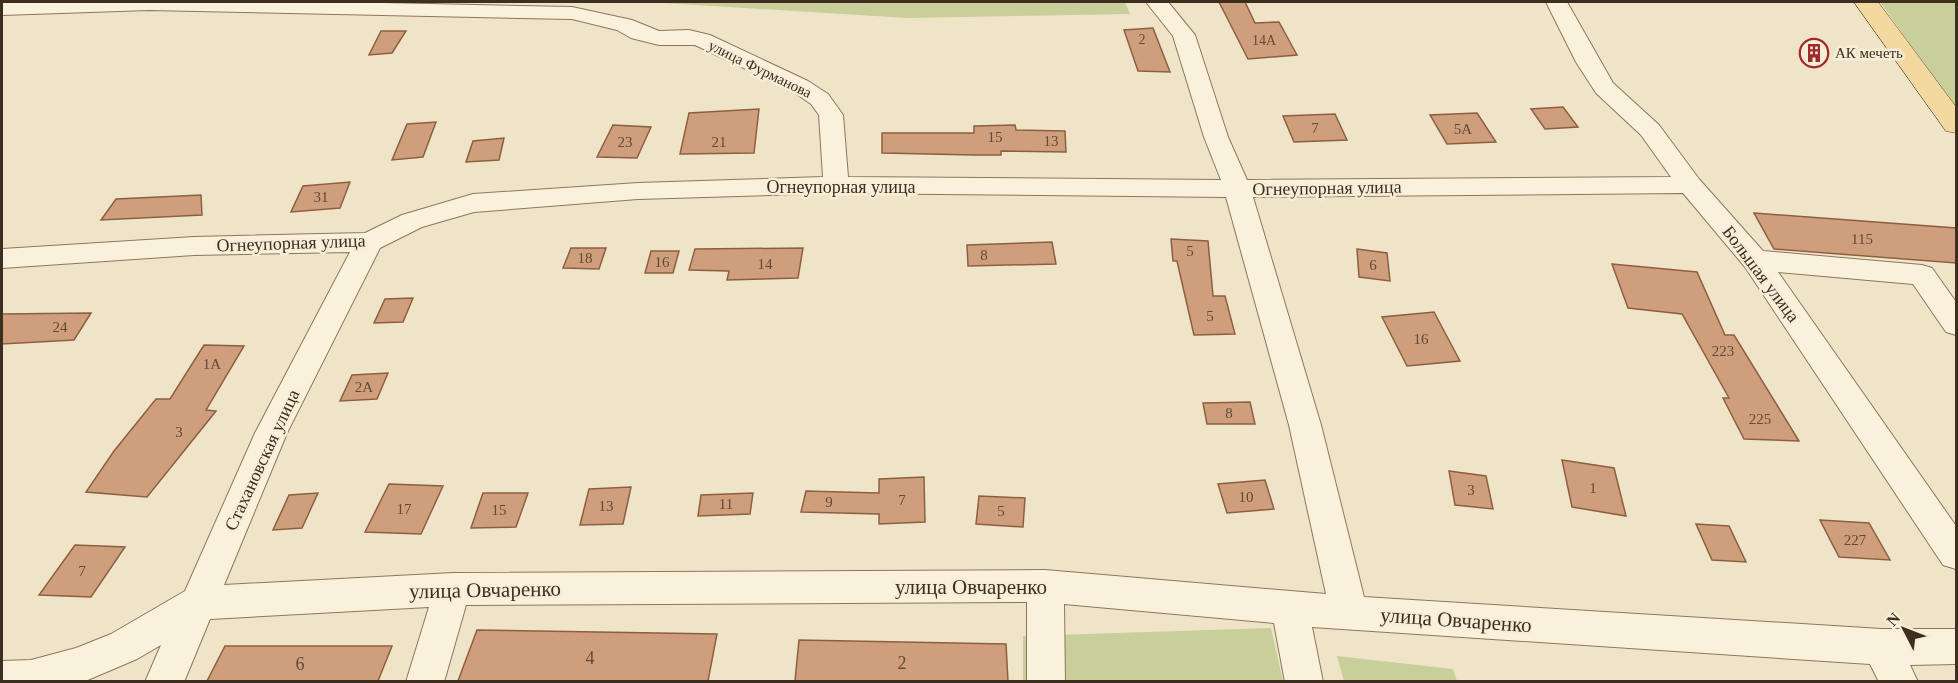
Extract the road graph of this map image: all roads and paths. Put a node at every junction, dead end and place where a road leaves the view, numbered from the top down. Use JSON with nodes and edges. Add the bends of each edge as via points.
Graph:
{"nodes":[{"id":1,"x":1157,"y":2,"type":"edge"},
{"id":2,"x":1557,"y":2,"type":"edge"},
{"id":3,"x":1866,"y":2,"type":"edge"},
{"id":4,"x":2,"y":9,"type":"edge"},
{"id":5,"x":1956,"y":125,"type":"edge"},
{"id":6,"x":836,"y":185,"type":"junction"},
{"id":7,"x":1690,"y":185,"type":"junction"},
{"id":8,"x":1237,"y":189,"type":"junction"},
{"id":9,"x":369,"y":242,"type":"junction"},
{"id":10,"x":2,"y":258,"type":"edge"},
{"id":11,"x":1755,"y":260,"type":"junction"},
{"id":12,"x":1956,"y":324,"type":"edge"},
{"id":13,"x":1956,"y":554,"type":"edge"},
{"id":14,"x":1045,"y":586,"type":"junction"},
{"id":15,"x":453,"y":589,"type":"junction"},
{"id":16,"x":198,"y":603,"type":"junction"},
{"id":17,"x":1290,"y":609,"type":"junction"},
{"id":18,"x":1349,"y":613,"type":"junction"},
{"id":19,"x":1881,"y":647,"type":"junction"},
{"id":20,"x":1956,"y":647,"type":"edge"},
{"id":21,"x":2,"y":679,"type":"edge"},
{"id":22,"x":164,"y":681,"type":"edge"},
{"id":23,"x":425,"y":681,"type":"edge"},
{"id":24,"x":1046,"y":681,"type":"edge"},
{"id":25,"x":1304,"y":681,"type":"edge"},
{"id":26,"x":1899,"y":681,"type":"edge"}],
"edges":[{"from":1,"to":8,"type":"street","via":[[1184,35]]},
{"from":2,"to":7,"type":"street","name":"Большая улица","via":[[1604,88],[1650,130]]},
{"from":3,"to":5,"type":"main road"},
{"from":4,"to":6,"type":"street","name":"улица Фурманова","via":[[149,4],[572,13],[659,38],[689,37],[720,47],[820,99],[831,115]]},
{"from":6,"to":8,"type":"street","name":"Огнеупорная улица"},
{"from":6,"to":9,"type":"street","name":"Огнеупорная улица","via":[[638,190],[473,203],[412,221]]},
{"from":7,"to":8,"type":"street","name":"Огнеупорная улица"},
{"from":7,"to":11,"type":"street","name":"Большая улица"},
{"from":8,"to":18,"type":"street","via":[[1305,425]]},
{"from":9,"to":10,"type":"street","name":"Огнеупорная улица","via":[[194,246]]},
{"from":9,"to":16,"type":"street","name":"Стахановская улица","via":[[271,433]]},
{"from":11,"to":12,"type":"street","via":[[1922,275]]},
{"from":11,"to":13,"type":"street","name":"Большая улица"},
{"from":14,"to":15,"type":"street","name":"улица Овчаренко"},
{"from":14,"to":17,"type":"street","name":"улица Овчаренко"},
{"from":14,"to":24,"type":"street"},
{"from":15,"to":16,"type":"street","name":"улица Овчаренко"},
{"from":15,"to":23,"type":"street"},
{"from":16,"to":21,"type":"street","name":"улица Овчаренко","via":[[124,647],[76,666],[31,678]]},
{"from":16,"to":22,"type":"street","name":"Стахановская улица"},
{"from":17,"to":18,"type":"street","name":"улица Овчаренко"},
{"from":17,"to":25,"type":"street"},
{"from":18,"to":19,"type":"street","name":"улица Овчаренко"},
{"from":19,"to":20,"type":"street","name":"улица Овчаренко"},
{"from":19,"to":26,"type":"street"}]}
